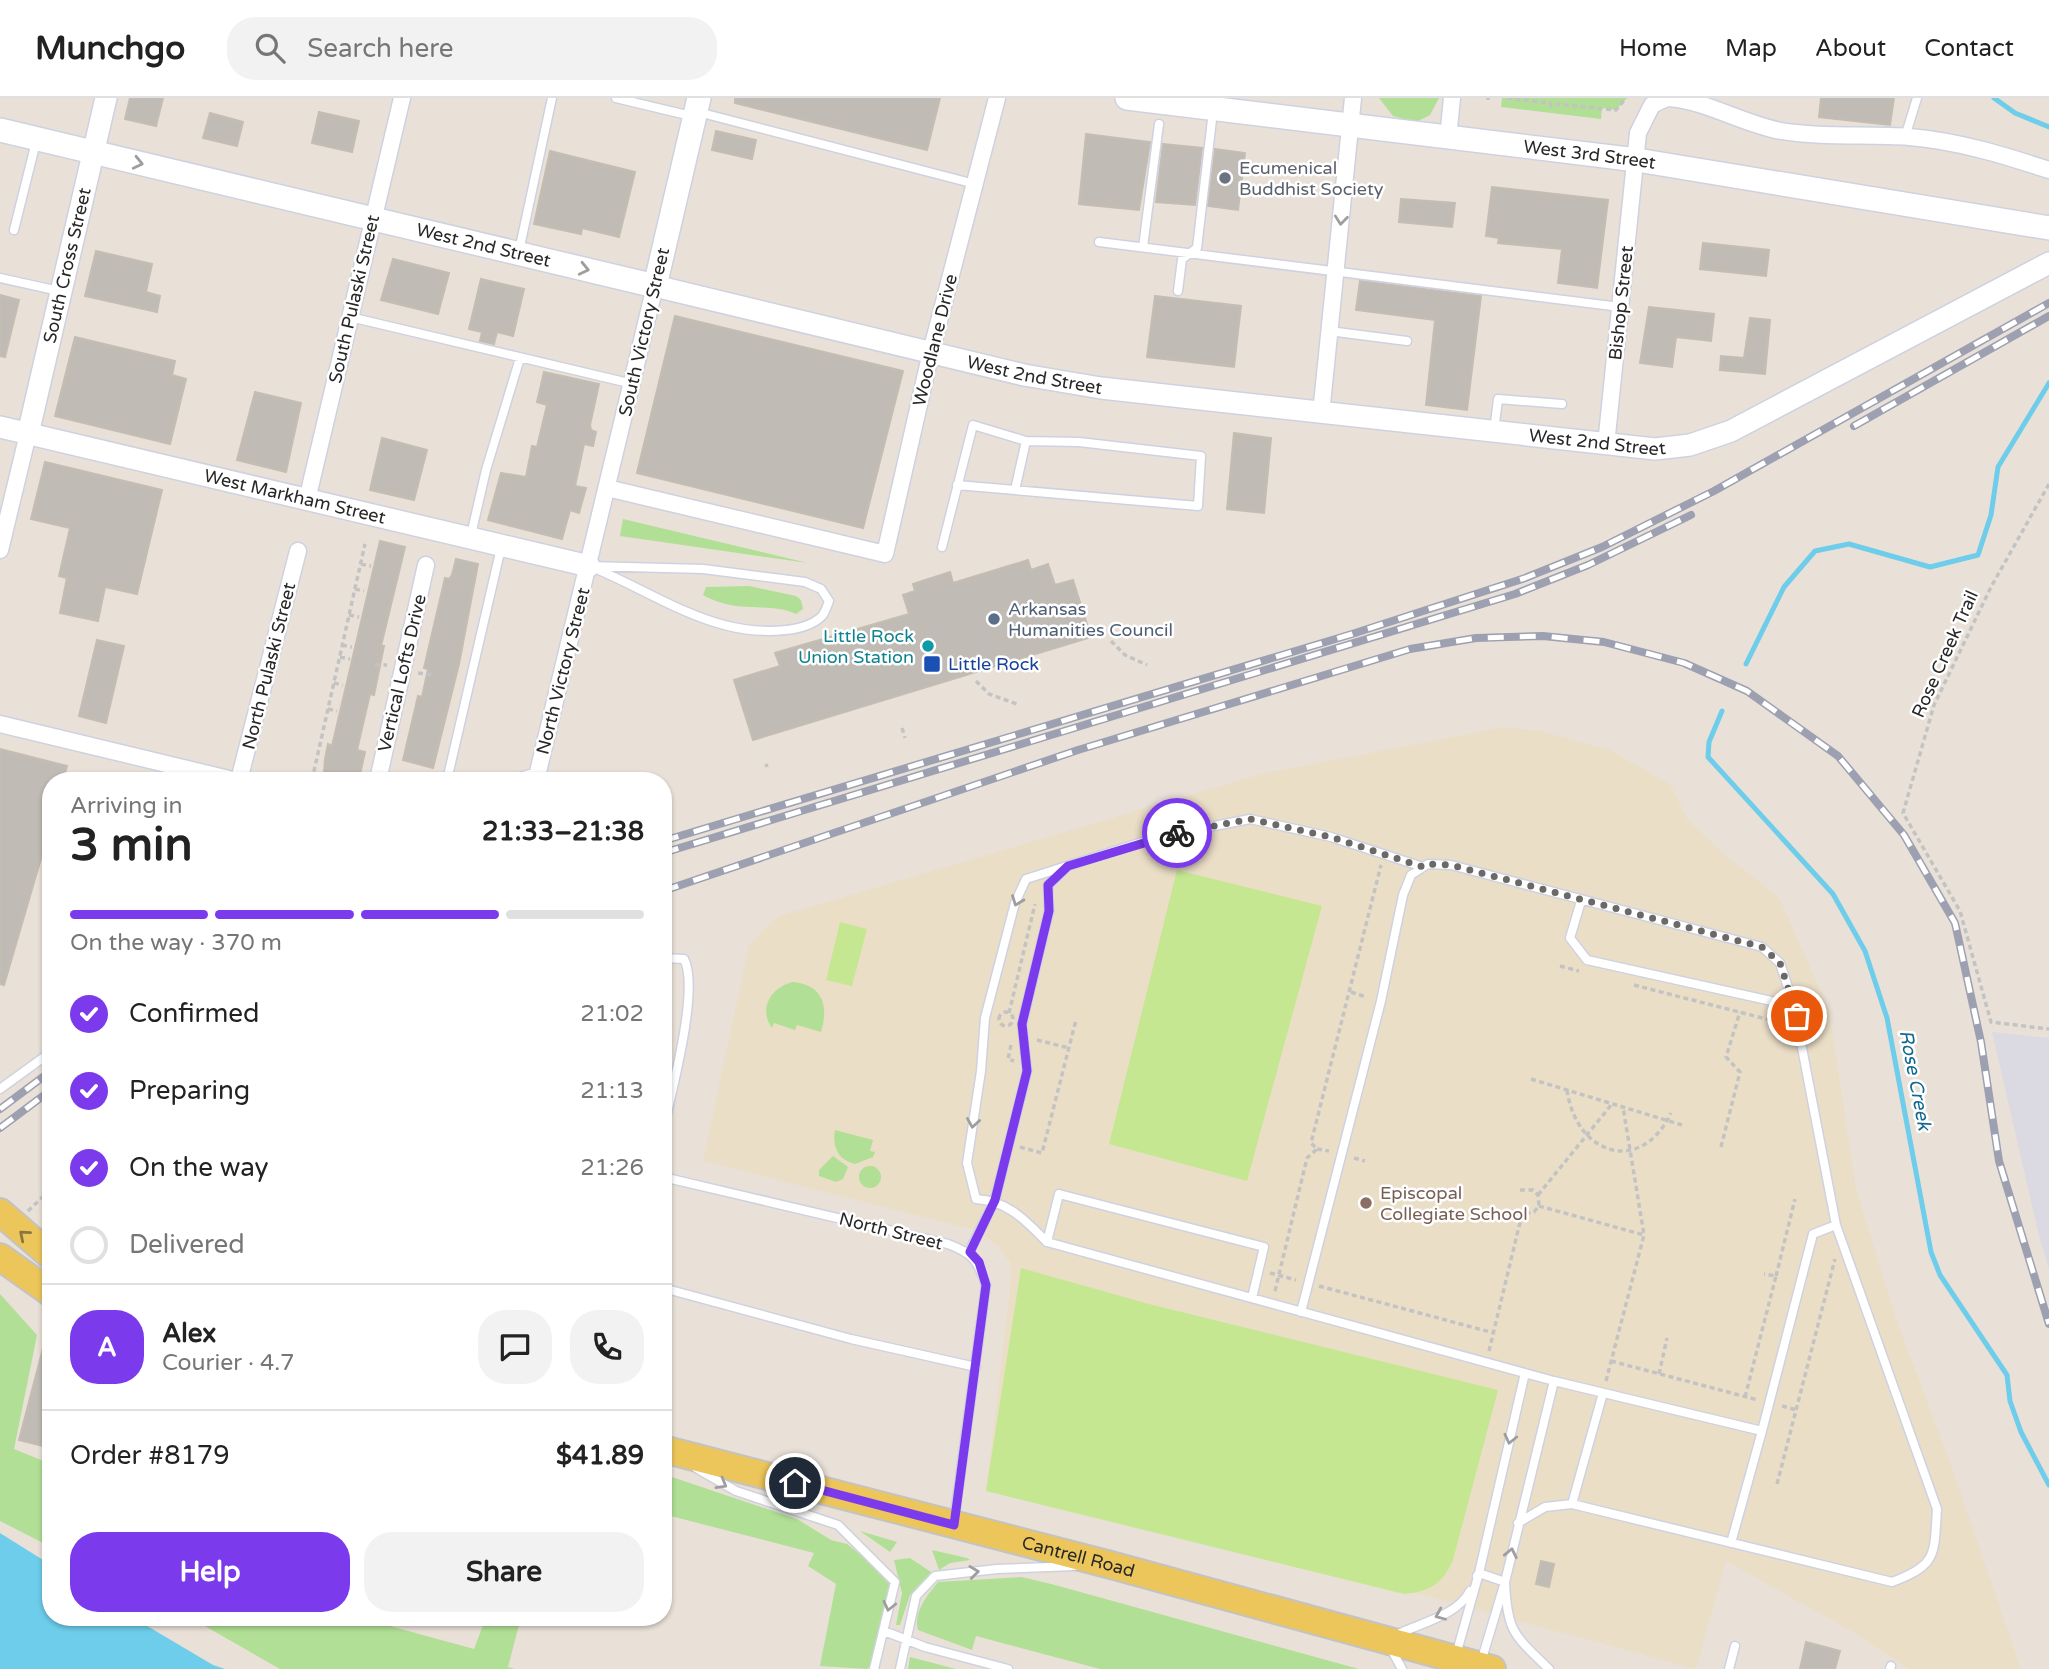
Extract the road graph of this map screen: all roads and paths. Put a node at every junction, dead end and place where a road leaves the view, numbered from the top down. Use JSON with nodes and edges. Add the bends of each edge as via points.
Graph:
{"nodes":[{"id":1,"x":104,"y":98,"type":"edge"},
{"id":2,"x":402,"y":98,"type":"edge"},
{"id":3,"x":552,"y":98,"type":"edge"},
{"id":4,"x":616,"y":98,"type":"edge"},
{"id":5,"x":997,"y":98,"type":"edge"},
{"id":6,"x":1127,"y":98,"type":"edge"},
{"id":7,"x":1353,"y":98,"type":"edge"},
{"id":8,"x":1452,"y":98,"type":"edge"},
{"id":9,"x":1507,"y":98,"type":"edge"},
{"id":10,"x":1626,"y":98,"type":"edge"},
{"id":11,"x":1668,"y":98,"type":"edge"},
{"id":12,"x":1917,"y":98,"type":"edge"},
{"id":13,"x":1650,"y":102,"type":"edge"},
{"id":14,"x":696,"y":108,"type":"edge"},
{"id":15,"x":1213,"y":111,"type":"junction"},
{"id":16,"x":1159,"y":124,"type":"dead end"},
{"id":17,"x":1350,"y":128,"type":"junction"},
{"id":18,"x":0,"y":130,"type":"edge"},
{"id":19,"x":1905,"y":137,"type":"junction"},
{"id":20,"x":1448,"y":138,"type":"junction"},
{"id":21,"x":37,"y":139,"type":"junction"},
{"id":22,"x":94,"y":152,"type":"junction"},
{"id":23,"x":1637,"y":160,"type":"junction"},
{"id":24,"x":2049,"y":170,"type":"edge"},
{"id":25,"x":975,"y":184,"type":"junction"},
{"id":26,"x":373,"y":219,"type":"junction"},
{"id":27,"x":2049,"y":228,"type":"edge"},
{"id":28,"x":14,"y":230,"type":"dead end"},
{"id":29,"x":1099,"y":242,"type":"dead end"},
{"id":30,"x":1143,"y":247,"type":"junction"},
{"id":31,"x":1195,"y":253,"type":"junction"},
{"id":32,"x":518,"y":254,"type":"junction"},
{"id":33,"x":2049,"y":263,"type":"edge"},
{"id":34,"x":1336,"y":271,"type":"junction"},
{"id":35,"x":0,"y":278,"type":"edge"},
{"id":36,"x":655,"y":286,"type":"junction"},
{"id":37,"x":1178,"y":291,"type":"dead end"},
{"id":38,"x":61,"y":292,"type":"junction"},
{"id":39,"x":1621,"y":307,"type":"junction"},
{"id":40,"x":350,"y":317,"type":"junction"},
{"id":41,"x":1329,"y":331,"type":"junction"},
{"id":42,"x":1407,"y":341,"type":"dead end"},
{"id":43,"x":931,"y":352,"type":"junction"},
{"id":44,"x":520,"y":358,"type":"junction"},
{"id":45,"x":633,"y":384,"type":"junction"},
{"id":46,"x":1562,"y":404,"type":"dead end"},
{"id":47,"x":1321,"y":414,"type":"junction"},
{"id":48,"x":0,"y":427,"type":"edge"},
{"id":49,"x":28,"y":433,"type":"junction"},
{"id":50,"x":1494,"y":434,"type":"junction"},
{"id":51,"x":1026,"y":441,"type":"junction"},
{"id":52,"x":1606,"y":445,"type":"junction"},
{"id":53,"x":2049,"y":484,"type":"edge"},
{"id":54,"x":957,"y":485,"type":"junction"},
{"id":55,"x":607,"y":488,"type":"junction"},
{"id":56,"x":1015,"y":490,"type":"junction"},
{"id":57,"x":307,"y":500,"type":"junction"},
{"id":58,"x":470,"y":538,"type":"junction"},
{"id":59,"x":365,"y":544,"type":"dead end"},
{"id":60,"x":502,"y":545,"type":"junction"},
{"id":61,"x":942,"y":547,"type":"dead end"},
{"id":62,"x":0,"y":551,"type":"edge"},
{"id":63,"x":298,"y":551,"type":"dead end"},
{"id":64,"x":360,"y":564,"type":"junction"},
{"id":65,"x":426,"y":565,"type":"dead end"},
{"id":66,"x":370,"y":566,"type":"dead end"},
{"id":67,"x":589,"y":566,"type":"junction"},
{"id":68,"x":355,"y":589,"type":"junction"},
{"id":69,"x":365,"y":591,"type":"dead end"},
{"id":70,"x":349,"y":615,"type":"junction"},
{"id":71,"x":359,"y":617,"type":"dead end"},
{"id":72,"x":1111,"y":641,"type":"dead end"},
{"id":73,"x":342,"y":645,"type":"junction"},
{"id":74,"x":352,"y":647,"type":"dead end"},
{"id":75,"x":340,"y":657,"type":"junction"},
{"id":76,"x":350,"y":659,"type":"dead end"},
{"id":77,"x":374,"y":665,"type":"dead end"},
{"id":78,"x":391,"y":665,"type":"dead end"},
{"id":79,"x":1147,"y":665,"type":"dead end"},
{"id":80,"x":976,"y":681,"type":"dead end"},
{"id":81,"x":334,"y":683,"type":"junction"},
{"id":82,"x":343,"y":685,"type":"dead end"},
{"id":83,"x":1017,"y":704,"type":"dead end"},
{"id":84,"x":328,"y":709,"type":"junction"},
{"id":85,"x":337,"y":711,"type":"dead end"},
{"id":86,"x":0,"y":724,"type":"edge"},
{"id":87,"x":902,"y":728,"type":"dead end"},
{"id":88,"x":905,"y":738,"type":"dead end"},
{"id":89,"x":200,"y":772,"type":"edge"},
{"id":90,"x":241,"y":772,"type":"edge"},
{"id":91,"x":314,"y":772,"type":"edge"},
{"id":92,"x":380,"y":772,"type":"edge"},
{"id":93,"x":449,"y":772,"type":"edge"},
{"id":94,"x":533,"y":772,"type":"edge"},
{"id":95,"x":1384,"y":855,"type":"junction"},
{"id":96,"x":1068,"y":866,"type":"junction"},
{"id":97,"x":1423,"y":867,"type":"junction"},
{"id":98,"x":1581,"y":901,"type":"junction"},
{"id":99,"x":1035,"y":904,"type":"dead end"},
{"id":100,"x":672,"y":958,"type":"edge"},
{"id":101,"x":1560,"y":966,"type":"dead end"},
{"id":102,"x":1584,"y":972,"type":"dead end"},
{"id":103,"x":1629,"y":984,"type":"dead end"},
{"id":104,"x":1351,"y":992,"type":"junction"},
{"id":105,"x":1366,"y":996,"type":"dead end"},
{"id":106,"x":1794,"y":1006,"type":"junction"},
{"id":107,"x":1741,"y":1012,"type":"junction"},
{"id":108,"x":1009,"y":1013,"type":"junction"},
{"id":109,"x":1076,"y":1020,"type":"dead end"},
{"id":110,"x":1774,"y":1021,"type":"dead end"},
{"id":111,"x":2049,"y":1029,"type":"edge"},
{"id":112,"x":1034,"y":1040,"type":"dead end"},
{"id":113,"x":1069,"y":1048,"type":"junction"},
{"id":114,"x":42,"y":1059,"type":"edge"},
{"id":115,"x":1531,"y":1079,"type":"dead end"},
{"id":116,"x":672,"y":1083,"type":"edge"},
{"id":117,"x":0,"y":1089,"type":"edge"},
{"id":118,"x":1567,"y":1090,"type":"junction"},
{"id":119,"x":1612,"y":1104,"type":"junction"},
{"id":120,"x":1623,"y":1107,"type":"junction"},
{"id":121,"x":1671,"y":1113,"type":"dead end"},
{"id":122,"x":1667,"y":1120,"type":"junction"},
{"id":123,"x":1682,"y":1125,"type":"dead end"},
{"id":124,"x":1585,"y":1136,"type":"junction"},
{"id":125,"x":1018,"y":1147,"type":"dead end"},
{"id":126,"x":1721,"y":1147,"type":"dead end"},
{"id":127,"x":1317,"y":1149,"type":"junction"},
{"id":128,"x":1631,"y":1150,"type":"junction"},
{"id":129,"x":1329,"y":1151,"type":"dead end"},
{"id":130,"x":1348,"y":1157,"type":"dead end"},
{"id":131,"x":1365,"y":1161,"type":"dead end"},
{"id":132,"x":672,"y":1179,"type":"edge"},
{"id":133,"x":1518,"y":1190,"type":"dead end"},
{"id":134,"x":42,"y":1194,"type":"edge"},
{"id":135,"x":1538,"y":1195,"type":"junction"},
{"id":136,"x":1795,"y":1199,"type":"dead end"},
{"id":137,"x":995,"y":1200,"type":"junction"},
{"id":138,"x":1539,"y":1206,"type":"junction"},
{"id":139,"x":12,"y":1212,"type":"edge"},
{"id":140,"x":1836,"y":1225,"type":"junction"},
{"id":141,"x":1644,"y":1235,"type":"junction"},
{"id":142,"x":1841,"y":1237,"type":"junction"},
{"id":143,"x":1046,"y":1242,"type":"junction"},
{"id":144,"x":42,"y":1246,"type":"edge"},
{"id":145,"x":970,"y":1252,"type":"junction"},
{"id":146,"x":0,"y":1257,"type":"edge"},
{"id":147,"x":1269,"y":1273,"type":"dead end"},
{"id":148,"x":1764,"y":1274,"type":"dead end"},
{"id":149,"x":1278,"y":1276,"type":"junction"},
{"id":150,"x":1776,"y":1276,"type":"junction"},
{"id":151,"x":1298,"y":1281,"type":"dead end"},
{"id":152,"x":1317,"y":1286,"type":"dead end"},
{"id":153,"x":42,"y":1287,"type":"edge"},
{"id":154,"x":672,"y":1289,"type":"edge"},
{"id":155,"x":1275,"y":1291,"type":"dead end"},
{"id":156,"x":1252,"y":1298,"type":"junction"},
{"id":157,"x":1301,"y":1312,"type":"junction"},
{"id":158,"x":1494,"y":1333,"type":"junction"},
{"id":159,"x":1667,"y":1338,"type":"dead end"},
{"id":160,"x":1489,"y":1350,"type":"dead end"},
{"id":161,"x":1611,"y":1361,"type":"junction"},
{"id":162,"x":976,"y":1367,"type":"junction"},
{"id":163,"x":1525,"y":1373,"type":"junction"},
{"id":164,"x":1659,"y":1374,"type":"junction"},
{"id":165,"x":1554,"y":1381,"type":"junction"},
{"id":166,"x":1603,"y":1393,"type":"junction"},
{"id":167,"x":1745,"y":1397,"type":"junction"},
{"id":168,"x":1758,"y":1400,"type":"dead end"},
{"id":169,"x":1779,"y":1406,"type":"dead end"},
{"id":170,"x":1797,"y":1410,"type":"junction"},
{"id":171,"x":1762,"y":1431,"type":"junction"},
{"id":172,"x":672,"y":1451,"type":"edge"},
{"id":173,"x":672,"y":1454,"type":"edge"},
{"id":174,"x":1777,"y":1484,"type":"dead end"},
{"id":175,"x":1572,"y":1504,"type":"junction"},
{"id":176,"x":1518,"y":1523,"type":"junction"},
{"id":177,"x":954,"y":1525,"type":"junction"},
{"id":178,"x":1731,"y":1543,"type":"junction"},
{"id":179,"x":1111,"y":1565,"type":"junction"},
{"id":180,"x":1479,"y":1573,"type":"junction"},
{"id":181,"x":1504,"y":1582,"type":"junction"},
{"id":182,"x":884,"y":1630,"type":"junction"},
{"id":183,"x":906,"y":1638,"type":"junction"},
{"id":184,"x":1385,"y":1640,"type":"junction"},
{"id":185,"x":1735,"y":1646,"type":"dead end"},
{"id":186,"x":1471,"y":1666,"type":"edge"},
{"id":187,"x":874,"y":1669,"type":"edge"},
{"id":188,"x":900,"y":1669,"type":"edge"},
{"id":189,"x":1008,"y":1669,"type":"edge"},
{"id":190,"x":1402,"y":1669,"type":"edge"},
{"id":191,"x":1549,"y":1669,"type":"edge"},
{"id":192,"x":1729,"y":1669,"type":"edge"}],
"edges":[{"from":1,"to":22,"type":"street","name":"South Cross Street"},
{"from":2,"to":26,"type":"street","name":"South Pulaski Street"},
{"from":3,"to":32,"type":"lane"},
{"from":4,"to":14,"type":"lane"},
{"from":5,"to":25,"type":"street","name":"Woodlane Drive"},
{"from":6,"to":15,"type":"main road","name":"West 3rd Street"},
{"from":7,"to":17,"type":"street"},
{"from":8,"to":20,"type":"street"},
{"from":9,"to":10,"type":"path","via":[[1616,110]]},
{"from":11,"to":13,"type":"street"},
{"from":11,"to":19,"type":"street","via":[[1782,131]]},
{"from":12,"to":19,"type":"lane"},
{"from":13,"to":23,"type":"street","name":"Bishop Street","via":[[1638,133]]},
{"from":14,"to":25,"type":"lane"},
{"from":14,"to":36,"type":"main road","name":"South Victory Street"},
{"from":15,"to":17,"type":"main road","name":"West 3rd Street"},
{"from":15,"to":31,"type":"lane"},
{"from":16,"to":30,"type":"lane"},
{"from":17,"to":20,"type":"main road","name":"West 3rd Street"},
{"from":17,"to":34,"type":"street","one_way":true},
{"from":18,"to":21,"type":"main road","name":"West 2nd Street"},
{"from":19,"to":24,"type":"street","via":[[1984,150]]},
{"from":20,"to":23,"type":"main road","name":"West 3rd Street"},
{"from":21,"to":22,"type":"main road","name":"West 2nd Street"},
{"from":21,"to":28,"type":"lane"},
{"from":22,"to":26,"type":"main road","name":"West 2nd Street","one_way":true},
{"from":22,"to":38,"type":"street","name":"South Cross Street"},
{"from":23,"to":27,"type":"main road","name":"West 3rd Street"},
{"from":23,"to":39,"type":"street","name":"Bishop Street"},
{"from":25,"to":43,"type":"street","name":"Woodlane Drive"},
{"from":26,"to":32,"type":"main road","name":"West 2nd Street"},
{"from":26,"to":40,"type":"street","name":"South Pulaski Street"},
{"from":29,"to":30,"type":"lane"},
{"from":30,"to":31,"type":"lane"},
{"from":31,"to":34,"type":"lane"},
{"from":31,"to":37,"type":"lane","via":[[1182,259]]},
{"from":32,"to":36,"type":"main road","name":"West 2nd Street","one_way":true},
{"from":33,"to":52,"type":"street","name":"West 2nd Street","via":[[1731,431],[1670,449]]},
{"from":34,"to":39,"type":"lane"},
{"from":34,"to":41,"type":"street"},
{"from":35,"to":38,"type":"lane"},
{"from":36,"to":43,"type":"street","name":"West 2nd Street"},
{"from":36,"to":45,"type":"street","name":"South Victory Street"},
{"from":38,"to":49,"type":"street","name":"South Cross Street"},
{"from":39,"to":52,"type":"street","name":"Bishop Street"},
{"from":40,"to":44,"type":"lane"},
{"from":40,"to":57,"type":"street","name":"South Pulaski Street"},
{"from":41,"to":42,"type":"lane"},
{"from":41,"to":47,"type":"street"},
{"from":43,"to":47,"type":"street","name":"West 2nd Street","via":[[1088,386]]},
{"from":43,"to":55,"type":"street","name":"Woodlane Drive","via":[[884,554]]},
{"from":44,"to":45,"type":"lane"},
{"from":44,"to":58,"type":"lane"},
{"from":45,"to":55,"type":"street","name":"South Victory Street"},
{"from":46,"to":50,"type":"lane","via":[[1499,399]]},
{"from":47,"to":50,"type":"street","name":"West 2nd Street"},
{"from":48,"to":49,"type":"street","name":"West Markham Street"},
{"from":49,"to":57,"type":"street","name":"West Markham Street"},
{"from":49,"to":62,"type":"street"},
{"from":50,"to":52,"type":"street","name":"West 2nd Street"},
{"from":51,"to":54,"type":"lane","via":[[973,425]]},
{"from":51,"to":56,"type":"lane"},
{"from":51,"to":56,"type":"lane","via":[[1079,442],[1201,456],[1198,506]]},
{"from":53,"to":111,"type":"path","name":"Rose Creek Trail","via":[[1990,587],[1934,705],[1903,813],[1960,911],[1991,1022]]},
{"from":54,"to":56,"type":"lane"},
{"from":54,"to":61,"type":"lane"},
{"from":55,"to":67,"type":"street","name":"South Victory Street"},
{"from":57,"to":58,"type":"street","name":"West Markham Street"},
{"from":58,"to":60,"type":"street","name":"West Markham Street"},
{"from":59,"to":64,"type":"path"},
{"from":60,"to":67,"type":"street","name":"West Markham Street"},
{"from":60,"to":93,"type":"lane"},
{"from":63,"to":90,"type":"street","name":"North Pulaski Street"},
{"from":64,"to":66,"type":"path"},
{"from":64,"to":68,"type":"path"},
{"from":65,"to":92,"type":"street","name":"Vertical Lofts Drive"},
{"from":67,"to":67,"type":"lane","via":[[728,626],[769,630],[804,626],[823,615],[828,601],[821,590],[805,582],[703,569]]},
{"from":67,"to":94,"type":"street","name":"North Victory Street"},
{"from":68,"to":69,"type":"path"},
{"from":68,"to":70,"type":"path"},
{"from":70,"to":71,"type":"path"},
{"from":70,"to":73,"type":"path"},
{"from":72,"to":79,"type":"path","via":[[1125,655]]},
{"from":73,"to":74,"type":"path"},
{"from":73,"to":75,"type":"path"},
{"from":75,"to":76,"type":"path"},
{"from":75,"to":81,"type":"path"},
{"from":77,"to":78,"type":"path"},
{"from":80,"to":83,"type":"path","via":[[989,694]]},
{"from":81,"to":82,"type":"path"},
{"from":81,"to":84,"type":"path"},
{"from":84,"to":85,"type":"path"},
{"from":84,"to":91,"type":"path"},
{"from":86,"to":89,"type":"street"},
{"from":87,"to":88,"type":"path"},
{"from":95,"to":96,"type":"lane","via":[[1331,837],[1250,819],[1158,837]]},
{"from":95,"to":97,"type":"lane"},
{"from":95,"to":104,"type":"path"},
{"from":96,"to":137,"type":"lane","via":[[1048,885],[1049,911],[1022,1024],[1027,1071]]},
{"from":96,"to":137,"type":"lane","one_way":true,"via":[[1026,879],[1015,903],[985,1018],[967,1163],[976,1199]]},
{"from":97,"to":98,"type":"lane","via":[[1451,865]]},
{"from":97,"to":157,"type":"lane","via":[[1410,875],[1403,895],[1381,1000]]},
{"from":98,"to":106,"type":"lane","via":[[1762,947],[1780,963]]},
{"from":98,"to":106,"type":"lane","via":[[1570,938],[1587,960]]},
{"from":99,"to":108,"type":"path"},
{"from":100,"to":116,"type":"lane","via":[[684,959],[690,970]]},
{"from":101,"to":102,"type":"path"},
{"from":103,"to":107,"type":"path"},
{"from":104,"to":105,"type":"path"},
{"from":104,"to":127,"type":"path","via":[[1311,1143]]},
{"from":106,"to":140,"type":"lane"},
{"from":107,"to":110,"type":"path"},
{"from":107,"to":126,"type":"path","via":[[1727,1057],[1740,1072]]},
{"from":108,"to":108,"type":"path","via":[[999,1017],[1002,1026],[1013,1023]]},
{"from":109,"to":113,"type":"path"},
{"from":112,"to":113,"type":"path"},
{"from":113,"to":125,"type":"path","via":[[1042,1153]]},
{"from":114,"to":117,"type":"lane"},
{"from":115,"to":118,"type":"path"},
{"from":118,"to":119,"type":"path"},
{"from":118,"to":124,"type":"path","via":[[1569,1109]]},
{"from":119,"to":120,"type":"path"},
{"from":119,"to":124,"type":"path"},
{"from":120,"to":122,"type":"path"},
{"from":120,"to":128,"type":"path"},
{"from":121,"to":122,"type":"path"},
{"from":122,"to":123,"type":"path"},
{"from":122,"to":128,"type":"path","via":[[1646,1145]]},
{"from":124,"to":128,"type":"path","via":[[1611,1148]]},
{"from":124,"to":135,"type":"path"},
{"from":127,"to":129,"type":"path"},
{"from":127,"to":149,"type":"path","via":[[1307,1158]]},
{"from":128,"to":141,"type":"path"},
{"from":130,"to":131,"type":"path"},
{"from":132,"to":145,"type":"lane","name":"North Street"},
{"from":133,"to":135,"type":"path","via":[[1533,1190]]},
{"from":134,"to":139,"type":"path"},
{"from":135,"to":138,"type":"path"},
{"from":136,"to":150,"type":"path"},
{"from":137,"to":143,"type":"lane","via":[[1022,1216]]},
{"from":137,"to":145,"type":"lane"},
{"from":138,"to":141,"type":"path"},
{"from":138,"to":158,"type":"path","via":[[1522,1214]]},
{"from":144,"to":139,"type":"main road","one_way":true},
{"from":140,"to":142,"type":"lane"},
{"from":140,"to":171,"type":"lane","via":[[1813,1234]]},
{"from":141,"to":161,"type":"path"},
{"from":142,"to":170,"type":"path"},
{"from":142,"to":178,"type":"lane","via":[[1937,1509],[1934,1550],[1920,1572],[1892,1582]]},
{"from":143,"to":156,"type":"lane"},
{"from":143,"to":156,"type":"lane","via":[[1059,1194],[1264,1247]]},
{"from":145,"to":162,"type":"lane","via":[[979,1262],[986,1285]]},
{"from":146,"to":153,"type":"main road"},
{"from":147,"to":149,"type":"path"},
{"from":148,"to":150,"type":"path"},
{"from":149,"to":151,"type":"path"},
{"from":149,"to":155,"type":"path"},
{"from":150,"to":167,"type":"path"},
{"from":152,"to":158,"type":"path"},
{"from":154,"to":162,"type":"lane","via":[[851,1339]]},
{"from":156,"to":157,"type":"lane"},
{"from":157,"to":163,"type":"lane"},
{"from":158,"to":160,"type":"path"},
{"from":159,"to":164,"type":"path"},
{"from":161,"to":164,"type":"path"},
{"from":161,"to":166,"type":"path"},
{"from":162,"to":177,"type":"lane"},
{"from":163,"to":165,"type":"lane"},
{"from":163,"to":180,"type":"lane","one_way":true},
{"from":164,"to":167,"type":"path"},
{"from":165,"to":166,"type":"lane"},
{"from":165,"to":176,"type":"lane"},
{"from":166,"to":171,"type":"lane"},
{"from":166,"to":175,"type":"lane"},
{"from":167,"to":168,"type":"path"},
{"from":169,"to":170,"type":"path"},
{"from":170,"to":174,"type":"path"},
{"from":171,"to":178,"type":"lane"},
{"from":172,"to":177,"type":"main road","name":"Cantrell Road"},
{"from":173,"to":182,"type":"lane","one_way":true,"via":[[736,1491],[838,1525],[895,1582]]},
{"from":175,"to":176,"type":"lane","via":[[1545,1507]]},
{"from":175,"to":178,"type":"lane"},
{"from":181,"to":176,"type":"lane","one_way":true},
{"from":177,"to":179,"type":"main road","name":"Cantrell Road"},
{"from":183,"to":179,"type":"lane","one_way":true,"via":[[916,1596],[935,1576]]},
{"from":179,"to":184,"type":"main road","name":"Cantrell Road"},
{"from":180,"to":181,"type":"lane"},
{"from":180,"to":184,"type":"lane","one_way":true,"via":[[1464,1601],[1446,1614]]},
{"from":180,"to":186,"type":"lane"},
{"from":181,"to":186,"type":"lane"},
{"from":181,"to":191,"type":"lane","via":[[1507,1619],[1514,1633]]},
{"from":182,"to":183,"type":"lane"},
{"from":182,"to":187,"type":"lane"},
{"from":183,"to":188,"type":"lane"},
{"from":183,"to":189,"type":"lane"},
{"from":184,"to":186,"type":"main road","name":"Cantrell Road"},
{"from":184,"to":190,"type":"lane"},
{"from":185,"to":192,"type":"lane"}]}
